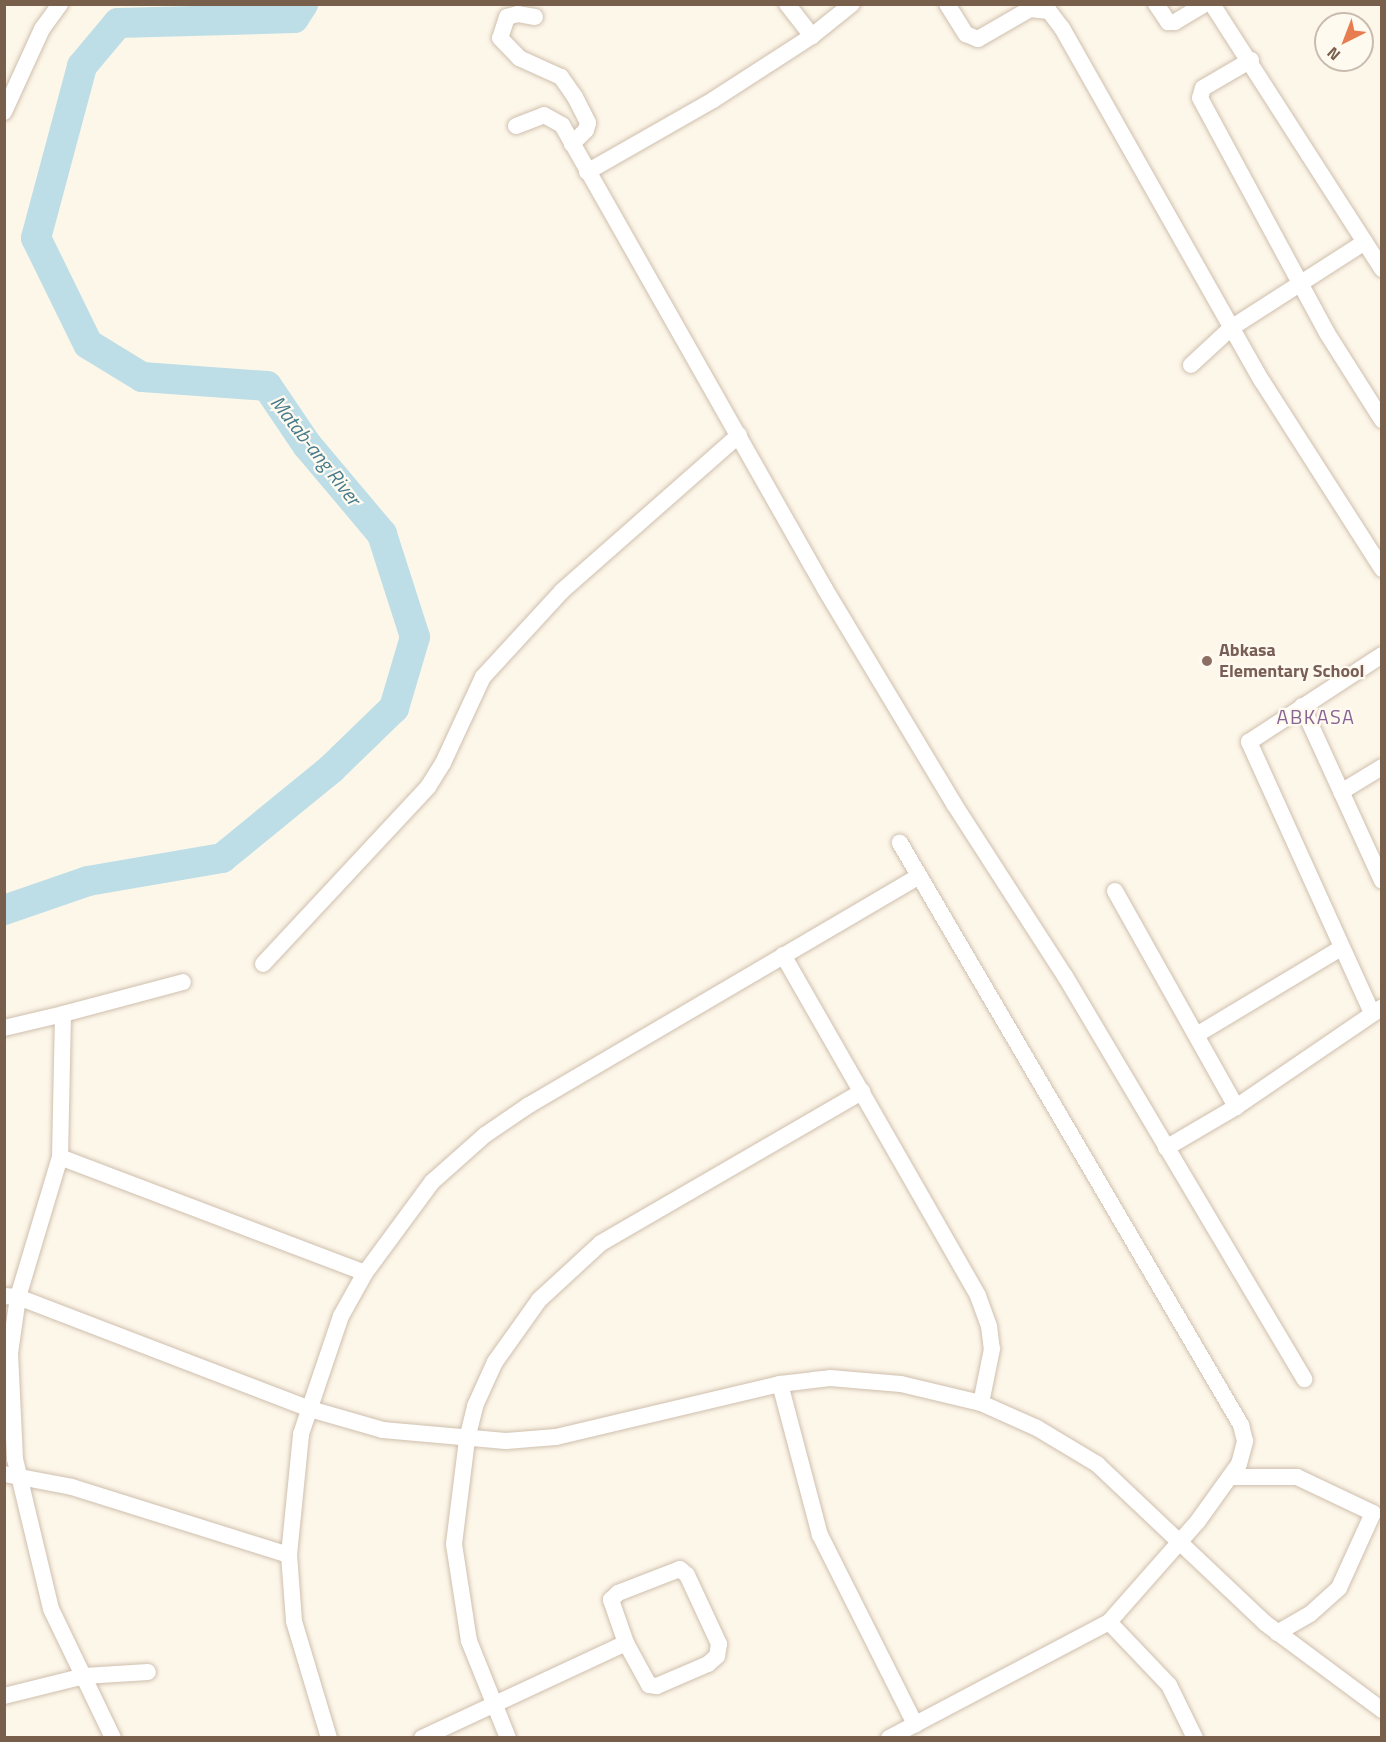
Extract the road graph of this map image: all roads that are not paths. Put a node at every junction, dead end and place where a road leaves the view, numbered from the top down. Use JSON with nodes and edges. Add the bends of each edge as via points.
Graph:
{"nodes":[{"id":1,"x":60,"y":4,"type":"edge"},
{"id":2,"x":786,"y":4,"type":"edge"},
{"id":3,"x":852,"y":4,"type":"edge"},
{"id":4,"x":947,"y":4,"type":"edge"},
{"id":5,"x":1156,"y":4,"type":"edge"},
{"id":6,"x":1205,"y":4,"type":"edge"},
{"id":7,"x":1212,"y":4,"type":"edge"},
{"id":8,"x":535,"y":17,"type":"dead end"},
{"id":9,"x":812,"y":36,"type":"junction"},
{"id":10,"x":1251,"y":60,"type":"junction"},
{"id":11,"x":4,"y":112,"type":"edge"},
{"id":12,"x":516,"y":126,"type":"dead end"},
{"id":13,"x":572,"y":144,"type":"junction"},
{"id":14,"x":587,"y":172,"type":"junction"},
{"id":15,"x":1365,"y":242,"type":"junction"},
{"id":16,"x":1382,"y":269,"type":"edge"},
{"id":17,"x":1301,"y":284,"type":"junction"},
{"id":18,"x":1231,"y":328,"type":"junction"},
{"id":19,"x":1191,"y":365,"type":"dead end"},
{"id":20,"x":1382,"y":420,"type":"edge"},
{"id":21,"x":739,"y":435,"type":"junction"},
{"id":22,"x":1382,"y":569,"type":"edge"},
{"id":23,"x":1382,"y":655,"type":"edge"},
{"id":24,"x":1302,"y":706,"type":"junction"},
{"id":25,"x":1382,"y":768,"type":"edge"},
{"id":26,"x":1341,"y":792,"type":"junction"},
{"id":27,"x":900,"y":843,"type":"dead end"},
{"id":28,"x":916,"y":877,"type":"junction"},
{"id":29,"x":1382,"y":881,"type":"edge"},
{"id":30,"x":1114,"y":891,"type":"dead end"},
{"id":31,"x":1341,"y":948,"type":"junction"},
{"id":32,"x":783,"y":955,"type":"junction"},
{"id":33,"x":263,"y":964,"type":"dead end"},
{"id":34,"x":183,"y":982,"type":"dead end"},
{"id":35,"x":1377,"y":1010,"type":"edge"},
{"id":36,"x":63,"y":1014,"type":"junction"},
{"id":37,"x":4,"y":1028,"type":"edge"},
{"id":38,"x":1198,"y":1034,"type":"junction"},
{"id":39,"x":862,"y":1092,"type":"junction"},
{"id":40,"x":1236,"y":1107,"type":"junction"},
{"id":41,"x":1166,"y":1149,"type":"junction"},
{"id":42,"x":60,"y":1157,"type":"junction"},
{"id":43,"x":365,"y":1274,"type":"junction"},
{"id":44,"x":11,"y":1297,"type":"edge"},
{"id":45,"x":1304,"y":1379,"type":"dead end"},
{"id":46,"x":780,"y":1384,"type":"junction"},
{"id":47,"x":8,"y":1388,"type":"edge"},
{"id":48,"x":981,"y":1403,"type":"junction"},
{"id":49,"x":310,"y":1410,"type":"junction"},
{"id":50,"x":467,"y":1439,"type":"junction"},
{"id":51,"x":12,"y":1475,"type":"edge"},
{"id":52,"x":1230,"y":1477,"type":"junction"},
{"id":53,"x":1181,"y":1542,"type":"junction"},
{"id":54,"x":289,"y":1555,"type":"junction"},
{"id":55,"x":1108,"y":1622,"type":"junction"},
{"id":56,"x":1277,"y":1633,"type":"junction"},
{"id":57,"x":626,"y":1643,"type":"junction"},
{"id":58,"x":148,"y":1672,"type":"dead end"},
{"id":59,"x":84,"y":1676,"type":"junction"},
{"id":60,"x":4,"y":1696,"type":"edge"},
{"id":61,"x":493,"y":1703,"type":"junction"},
{"id":62,"x":1382,"y":1710,"type":"edge"},
{"id":63,"x":915,"y":1724,"type":"junction"},
{"id":64,"x":113,"y":1737,"type":"edge"},
{"id":65,"x":329,"y":1737,"type":"edge"},
{"id":66,"x":422,"y":1737,"type":"edge"},
{"id":67,"x":508,"y":1737,"type":"edge"},
{"id":68,"x":889,"y":1737,"type":"edge"},
{"id":69,"x":1195,"y":1737,"type":"edge"}],
"edges":[{"from":1,"to":11,"type":"street","via":[[42,29]]},
{"from":2,"to":9,"type":"street"},
{"from":3,"to":9,"type":"street"},
{"from":4,"to":18,"type":"street","via":[[966,34],[978,39],[1030,9],[1049,11]]},
{"from":5,"to":6,"type":"street","via":[[1168,22],[1175,22]]},
{"from":7,"to":10,"type":"street"},
{"from":8,"to":13,"type":"street","via":[[518,14],[507,18],[500,38],[519,58],[561,77],[575,97],[588,123]]},
{"from":9,"to":14,"type":"street","via":[[713,100]]},
{"from":10,"to":15,"type":"street"},
{"from":10,"to":17,"type":"street","via":[[1203,88],[1200,98]]},
{"from":12,"to":13,"type":"street","via":[[544,115],[556,118]]},
{"from":13,"to":14,"type":"street"},
{"from":14,"to":21,"type":"street"},
{"from":15,"to":16,"type":"street"},
{"from":15,"to":17,"type":"street"},
{"from":17,"to":18,"type":"street"},
{"from":17,"to":20,"type":"street"},
{"from":18,"to":19,"type":"street"},
{"from":18,"to":22,"type":"street"},
{"from":21,"to":33,"type":"street","via":[[562,591],[483,677],[428,787]]},
{"from":21,"to":41,"type":"street","via":[[837,609],[954,804],[1065,976]]},
{"from":23,"to":24,"type":"street"},
{"from":24,"to":26,"type":"street"},
{"from":24,"to":31,"type":"street","via":[[1252,736],[1250,746]]},
{"from":25,"to":26,"type":"street"},
{"from":26,"to":29,"type":"street"},
{"from":27,"to":28,"type":"street"},
{"from":28,"to":32,"type":"street"},
{"from":28,"to":52,"type":"street","via":[[1241,1425],[1245,1441],[1239,1464]]},
{"from":30,"to":38,"type":"street"},
{"from":31,"to":35,"type":"street"},
{"from":31,"to":38,"type":"street"},
{"from":32,"to":39,"type":"street"},
{"from":32,"to":43,"type":"street","via":[[529,1105],[485,1136],[432,1182]]},
{"from":34,"to":36,"type":"street"},
{"from":35,"to":40,"type":"street"},
{"from":36,"to":37,"type":"street"},
{"from":36,"to":42,"type":"street"},
{"from":38,"to":40,"type":"street"},
{"from":39,"to":48,"type":"street","via":[[986,1316],[992,1349]]},
{"from":39,"to":50,"type":"street","via":[[601,1243],[565,1273],[539,1300],[495,1362],[475,1406]]},
{"from":40,"to":41,"type":"street"},
{"from":41,"to":45,"type":"street"},
{"from":42,"to":43,"type":"street"},
{"from":42,"to":44,"type":"street"},
{"from":43,"to":49,"type":"street","via":[[341,1316]]},
{"from":44,"to":47,"type":"street"},
{"from":44,"to":49,"type":"street"},
{"from":46,"to":48,"type":"street","via":[[830,1378],[901,1384]]},
{"from":46,"to":50,"type":"street","via":[[584,1432],[507,1441]]},
{"from":46,"to":63,"type":"street","via":[[820,1535]]},
{"from":47,"to":51,"type":"street"},
{"from":48,"to":53,"type":"street","via":[[1075,1448]]},
{"from":49,"to":50,"type":"street","via":[[383,1430]]},
{"from":49,"to":54,"type":"street","via":[[296,1467]]},
{"from":50,"to":61,"type":"street","via":[[456,1512],[456,1581],[469,1641]]},
{"from":51,"to":54,"type":"street","via":[[72,1487]]},
{"from":51,"to":59,"type":"street","via":[[51,1609]]},
{"from":52,"to":53,"type":"street"},
{"from":52,"to":56,"type":"street","via":[[1297,1477],[1373,1513],[1339,1588],[1310,1614]]},
{"from":53,"to":55,"type":"street"},
{"from":53,"to":56,"type":"street","via":[[1206,1570]]},
{"from":54,"to":65,"type":"street","via":[[294,1621]]},
{"from":55,"to":63,"type":"street"},
{"from":55,"to":69,"type":"street","via":[[1169,1685]]},
{"from":56,"to":62,"type":"street"},
{"from":57,"to":57,"type":"street","via":[[643,1679],[657,1686],[708,1664],[717,1656],[719,1644],[687,1575],[680,1569],[618,1593],[611,1600]]},
{"from":57,"to":61,"type":"street"},
{"from":58,"to":59,"type":"street"},
{"from":59,"to":60,"type":"street"},
{"from":59,"to":64,"type":"street"},
{"from":61,"to":66,"type":"street"},
{"from":61,"to":67,"type":"street"},
{"from":63,"to":68,"type":"street"}]}
